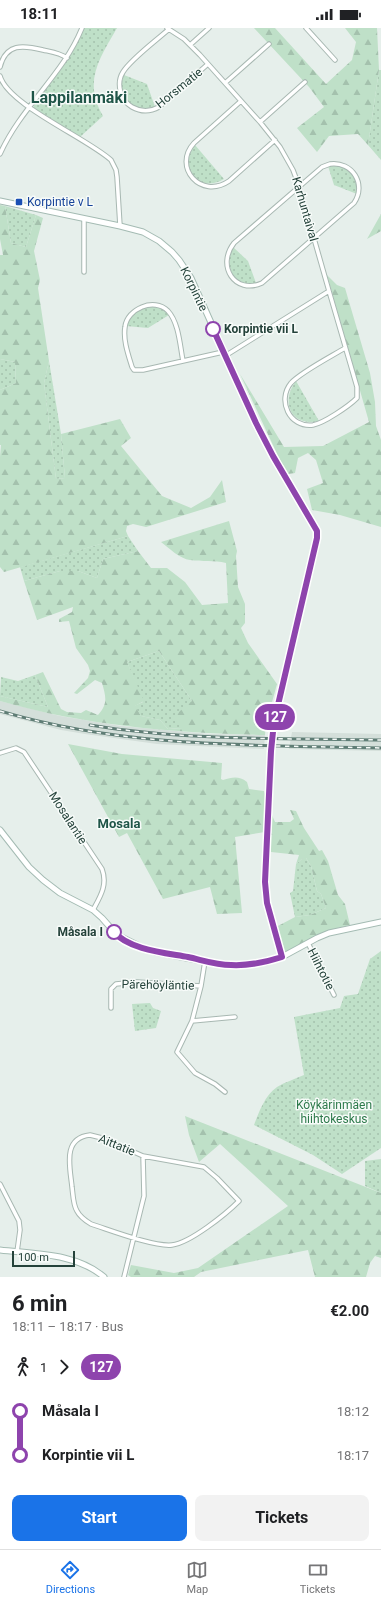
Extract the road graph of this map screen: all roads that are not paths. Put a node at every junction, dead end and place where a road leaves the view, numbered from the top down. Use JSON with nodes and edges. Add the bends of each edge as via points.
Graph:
{"nodes":[{"id":1,"x":82,"y":28,"type":"edge"},
{"id":2,"x":209,"y":28,"type":"edge"},
{"id":3,"x":306,"y":28,"type":"edge"},
{"id":4,"x":168,"y":29,"type":"edge"},
{"id":5,"x":269,"y":44,"type":"dead end"},
{"id":6,"x":190,"y":45,"type":"junction"},
{"id":7,"x":67,"y":58,"type":"junction"},
{"id":8,"x":335,"y":60,"type":"dead end"},
{"id":9,"x":208,"y":64,"type":"junction"},
{"id":10,"x":0,"y":67,"type":"edge"},
{"id":11,"x":0,"y":76,"type":"edge"},
{"id":12,"x":305,"y":82,"type":"dead end"},
{"id":13,"x":225,"y":84,"type":"junction"},
{"id":14,"x":240,"y":101,"type":"junction"},
{"id":15,"x":29,"y":107,"type":"junction"},
{"id":16,"x":260,"y":122,"type":"junction"},
{"id":17,"x":275,"y":140,"type":"junction"},
{"id":18,"x":0,"y":154,"type":"edge"},
{"id":19,"x":299,"y":186,"type":"junction"},
{"id":20,"x":0,"y":201,"type":"edge"},
{"id":21,"x":84,"y":219,"type":"junction"},
{"id":22,"x":120,"y":226,"type":"junction"},
{"id":23,"x":313,"y":239,"type":"junction"},
{"id":24,"x":84,"y":272,"type":"dead end"},
{"id":25,"x":329,"y":291,"type":"junction"},
{"id":26,"x":345,"y":348,"type":"junction"},
{"id":27,"x":224,"y":354,"type":"junction"},
{"id":28,"x":183,"y":361,"type":"junction"},
{"id":29,"x":0,"y":753,"type":"edge"},
{"id":30,"x":0,"y":830,"type":"edge"},
{"id":31,"x":93,"y":910,"type":"junction"},
{"id":32,"x":381,"y":922,"type":"edge"},
{"id":33,"x":308,"y":943,"type":"junction"},
{"id":34,"x":282,"y":957,"type":"junction"},
{"id":35,"x":205,"y":961,"type":"junction"},
{"id":36,"x":201,"y":986,"type":"junction"},
{"id":37,"x":334,"y":995,"type":"dead end"},
{"id":38,"x":111,"y":1008,"type":"dead end"},
{"id":39,"x":235,"y":1017,"type":"dead end"},
{"id":40,"x":192,"y":1021,"type":"junction"},
{"id":41,"x":225,"y":1092,"type":"dead end"},
{"id":42,"x":143,"y":1156,"type":"junction"},
{"id":43,"x":0,"y":1184,"type":"edge"},
{"id":44,"x":134,"y":1237,"type":"junction"},
{"id":45,"x":0,"y":1250,"type":"edge"},
{"id":46,"x":17,"y":1252,"type":"junction"},
{"id":47,"x":104,"y":1277,"type":"edge"},
{"id":48,"x":124,"y":1277,"type":"edge"}],
"edges":[{"from":1,"to":7,"type":"street"},
{"from":2,"to":6,"type":"street"},
{"from":3,"to":8,"type":"street"},
{"from":4,"to":6,"type":"street","name":"Karhuntaival"},
{"from":4,"to":9,"type":"street","name":"Horsmatie","via":[[122,74],[119,86],[129,106],[144,111],[159,107]]},
{"from":5,"to":13,"type":"street"},
{"from":6,"to":9,"type":"street","name":"Karhuntaival"},
{"from":7,"to":10,"type":"street","via":[[57,53],[22,46],[11,50],[3,58]]},
{"from":7,"to":15,"type":"street"},
{"from":9,"to":13,"type":"street","name":"Karhuntaival"},
{"from":11,"to":15,"type":"street","via":[[7,90]]},
{"from":12,"to":16,"type":"street"},
{"from":13,"to":14,"type":"street","name":"Karhuntaival"},
{"from":14,"to":16,"type":"street","name":"Karhuntaival"},
{"from":14,"to":17,"type":"street","via":[[189,149],[186,164],[192,178],[206,186],[222,185]]},
{"from":15,"to":18,"type":"street","via":[[14,126]]},
{"from":15,"to":22,"type":"street","via":[[111,160],[117,177]]},
{"from":16,"to":17,"type":"street","name":"Karhuntaival"},
{"from":17,"to":19,"type":"street","name":"Karhuntaival"},
{"from":19,"to":23,"type":"street","name":"Karhuntaival"},
{"from":19,"to":23,"type":"street","via":[[322,167],[334,164],[342,164],[349,168],[358,181],[359,193],[354,203]]},
{"from":19,"to":23,"type":"street","via":[[234,243],[227,258],[228,271],[235,281],[251,286],[258,284]]},
{"from":20,"to":21,"type":"street","name":"Korpintie"},
{"from":21,"to":22,"type":"street","name":"Korpintie"},
{"from":21,"to":24,"type":"street"},
{"from":22,"to":27,"type":"street","name":"Korpintie","via":[[151,236],[166,246],[179,260],[190,278]]},
{"from":23,"to":25,"type":"street","name":"Karhuntaival"},
{"from":25,"to":26,"type":"street","name":"Karhuntaival"},
{"from":25,"to":27,"type":"street"},
{"from":26,"to":26,"type":"street","name":"Karhuntaival","via":[[357,387],[357,398],[320,423],[308,425],[297,422],[288,414],[285,406],[286,394],[291,384]]},
{"from":27,"to":28,"type":"street"},
{"from":27,"to":34,"type":"street","name":"Korpintie","via":[[273,456],[317,531],[274,722],[271,751],[265,882],[267,903]]},
{"from":28,"to":28,"type":"street","via":[[134,370],[126,346],[124,328],[133,313],[147,305],[154,305],[167,311],[172,317]]},
{"from":29,"to":31,"type":"street","name":"Mosalantie","via":[[16,748],[24,752],[102,869],[104,888]]},
{"from":30,"to":31,"type":"street","via":[[29,867],[43,880],[60,893]]},
{"from":31,"to":35,"type":"street","via":[[125,940],[155,952]]},
{"from":32,"to":33,"type":"street","via":[[329,933]]},
{"from":33,"to":34,"type":"street"},
{"from":33,"to":37,"type":"street","name":"Hiihtotie"},
{"from":34,"to":35,"type":"street","via":[[267,962],[230,966]]},
{"from":35,"to":36,"type":"street"},
{"from":36,"to":38,"type":"street","name":"Pärehöyläntie","via":[[137,982],[116,984],[111,989]]},
{"from":36,"to":40,"type":"street"},
{"from":39,"to":40,"type":"street"},
{"from":40,"to":41,"type":"street","via":[[177,1052],[195,1073]]},
{"from":42,"to":44,"type":"street","name":"Aittatie","via":[[145,1191]]},
{"from":42,"to":44,"type":"street","name":"Aittatie","via":[[90,1135],[74,1142],[69,1159],[75,1205],[81,1216],[91,1224]]},
{"from":42,"to":44,"type":"street","via":[[204,1167],[239,1201],[194,1235],[177,1244],[163,1245]]},
{"from":43,"to":46,"type":"street","via":[[19,1221]]},
{"from":44,"to":48,"type":"street","name":"Aittatie"},
{"from":45,"to":46,"type":"street"},
{"from":46,"to":47,"type":"street","via":[[74,1261]]}]}
